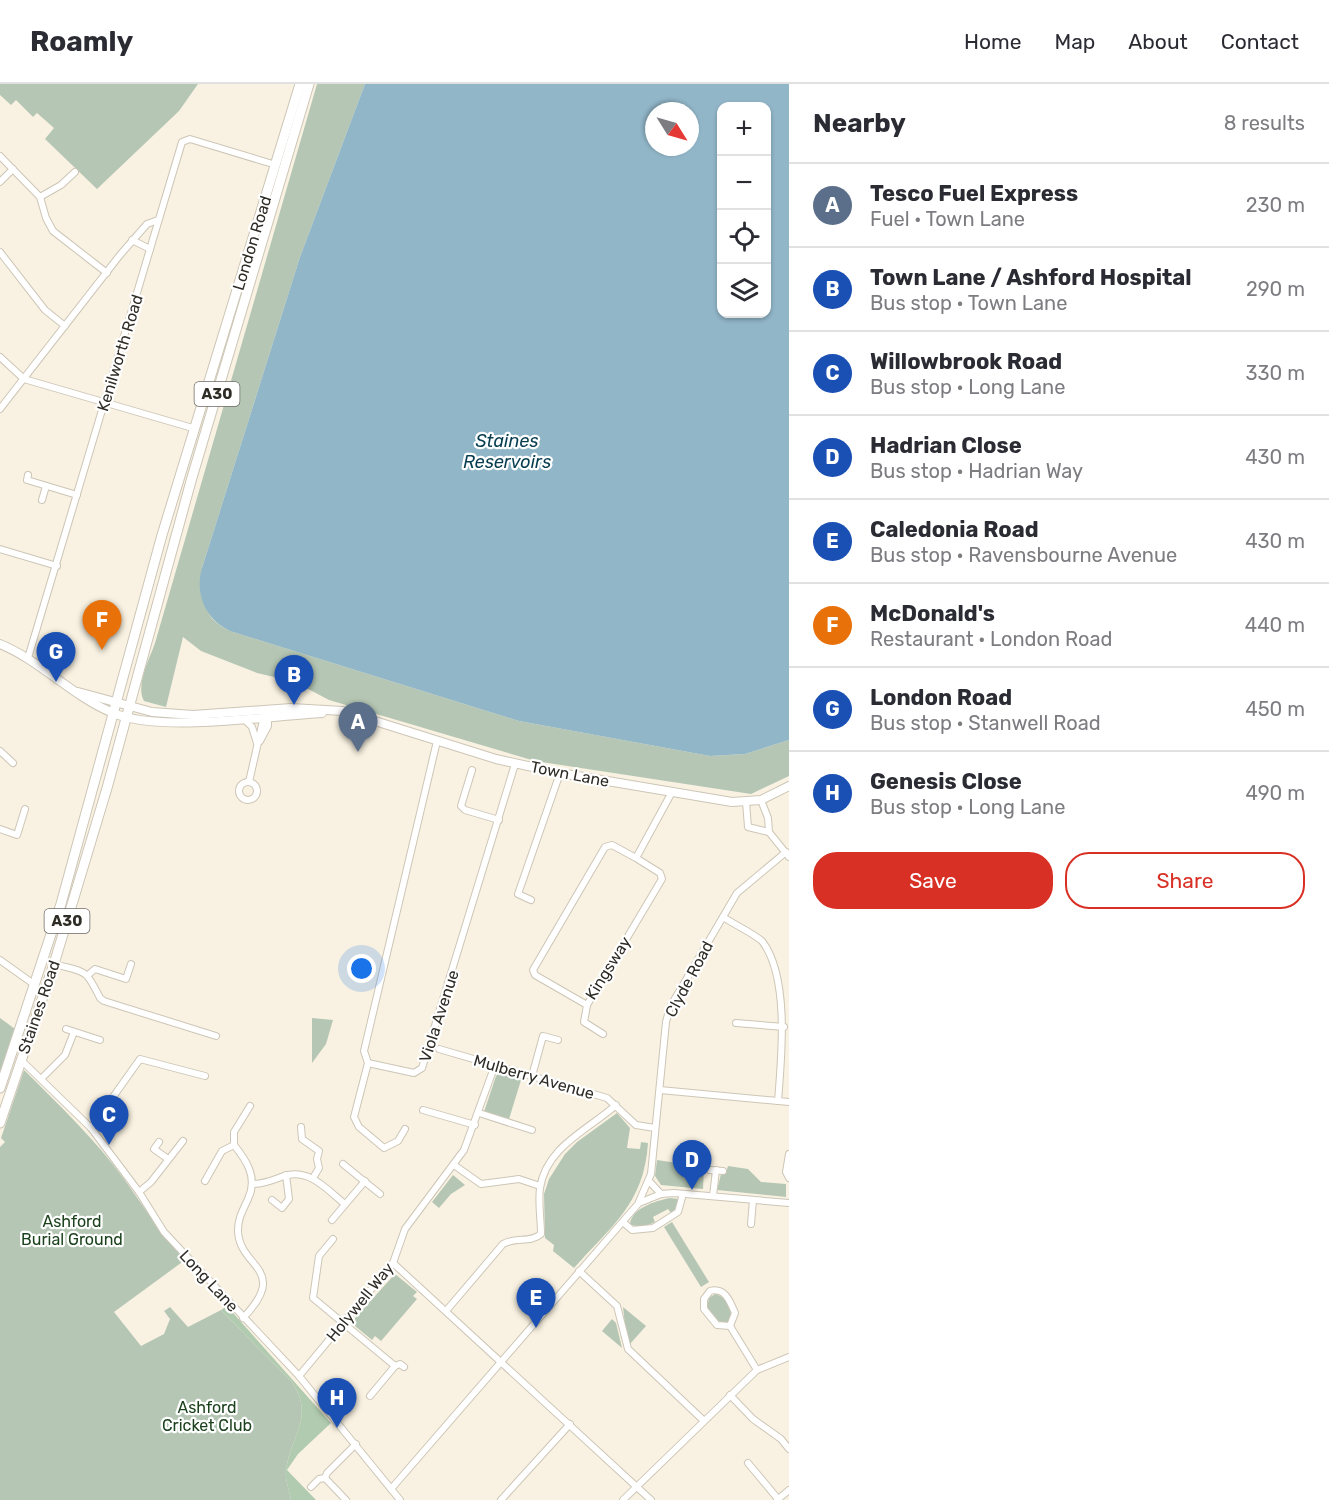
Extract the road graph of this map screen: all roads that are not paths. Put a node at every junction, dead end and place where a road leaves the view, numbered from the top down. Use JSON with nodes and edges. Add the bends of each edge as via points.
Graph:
{"nodes":[{"id":1,"x":300,"y":84,"type":"edge"},
{"id":2,"x":309,"y":84,"type":"edge"},
{"id":3,"x":0,"y":156,"type":"edge"},
{"id":4,"x":276,"y":165,"type":"junction"},
{"id":5,"x":13,"y":169,"type":"junction"},
{"id":6,"x":75,"y":172,"type":"dead end"},
{"id":7,"x":0,"y":182,"type":"edge"},
{"id":8,"x":40,"y":197,"type":"junction"},
{"id":9,"x":158,"y":220,"type":"junction"},
{"id":10,"x":132,"y":240,"type":"junction"},
{"id":11,"x":150,"y":249,"type":"junction"},
{"id":12,"x":0,"y":252,"type":"edge"},
{"id":13,"x":106,"y":273,"type":"junction"},
{"id":14,"x":65,"y":326,"type":"junction"},
{"id":15,"x":0,"y":357,"type":"edge"},
{"id":16,"x":24,"y":379,"type":"junction"},
{"id":17,"x":105,"y":402,"type":"junction"},
{"id":18,"x":0,"y":409,"type":"edge"},
{"id":19,"x":196,"y":429,"type":"junction"},
{"id":20,"x":28,"y":475,"type":"dead end"},
{"id":21,"x":46,"y":486,"type":"junction"},
{"id":22,"x":77,"y":495,"type":"junction"},
{"id":23,"x":42,"y":500,"type":"dead end"},
{"id":24,"x":0,"y":549,"type":"edge"},
{"id":25,"x":57,"y":566,"type":"junction"},
{"id":26,"x":0,"y":644,"type":"edge"},
{"id":27,"x":28,"y":658,"type":"junction"},
{"id":28,"x":78,"y":692,"type":"junction"},
{"id":29,"x":117,"y":702,"type":"junction"},
{"id":30,"x":130,"y":706,"type":"junction"},
{"id":31,"x":114,"y":714,"type":"junction"},
{"id":32,"x":266,"y":715,"type":"junction"},
{"id":33,"x":127,"y":718,"type":"junction"},
{"id":34,"x":244,"y":719,"type":"junction"},
{"id":35,"x":437,"y":741,"type":"junction"},
{"id":36,"x":257,"y":746,"type":"junction"},
{"id":37,"x":0,"y":751,"type":"edge"},
{"id":38,"x":13,"y":763,"type":"dead end"},
{"id":39,"x":516,"y":764,"type":"junction"},
{"id":40,"x":472,"y":770,"type":"dead end"},
{"id":41,"x":560,"y":773,"type":"junction"},
{"id":42,"x":249,"y":782,"type":"dead end"},
{"id":43,"x":789,"y":786,"type":"edge"},
{"id":44,"x":672,"y":792,"type":"junction"},
{"id":45,"x":761,"y":800,"type":"junction"},
{"id":46,"x":746,"y":802,"type":"junction"},
{"id":47,"x":26,"y":809,"type":"dead end"},
{"id":48,"x":499,"y":820,"type":"junction"},
{"id":49,"x":0,"y":829,"type":"edge"},
{"id":50,"x":769,"y":832,"type":"junction"},
{"id":51,"x":787,"y":854,"type":"edge"},
{"id":52,"x":636,"y":858,"type":"junction"},
{"id":53,"x":531,"y":900,"type":"dead end"},
{"id":54,"x":723,"y":917,"type":"junction"},
{"id":55,"x":0,"y":960,"type":"edge"},
{"id":56,"x":54,"y":964,"type":"junction"},
{"id":57,"x":131,"y":964,"type":"dead end"},
{"id":58,"x":88,"y":975,"type":"junction"},
{"id":59,"x":36,"y":986,"type":"junction"},
{"id":60,"x":586,"y":1005,"type":"junction"},
{"id":61,"x":736,"y":1023,"type":"dead end"},
{"id":62,"x":784,"y":1028,"type":"junction"},
{"id":63,"x":66,"y":1029,"type":"dead end"},
{"id":64,"x":74,"y":1032,"type":"junction"},
{"id":65,"x":603,"y":1034,"type":"dead end"},
{"id":66,"x":216,"y":1036,"type":"dead end"},
{"id":67,"x":100,"y":1040,"type":"dead end"},
{"id":68,"x":558,"y":1040,"type":"dead end"},
{"id":69,"x":440,"y":1049,"type":"dead end"},
{"id":70,"x":21,"y":1060,"type":"junction"},
{"id":71,"x":368,"y":1063,"type":"junction"},
{"id":72,"x":495,"y":1065,"type":"junction"},
{"id":73,"x":205,"y":1076,"type":"dead end"},
{"id":74,"x":532,"y":1076,"type":"junction"},
{"id":75,"x":42,"y":1078,"type":"junction"},
{"id":76,"x":0,"y":1088,"type":"edge"},
{"id":77,"x":660,"y":1090,"type":"junction"},
{"id":78,"x":778,"y":1101,"type":"junction"},
{"id":79,"x":789,"y":1102,"type":"edge"},
{"id":80,"x":616,"y":1105,"type":"junction"},
{"id":81,"x":250,"y":1106,"type":"dead end"},
{"id":82,"x":423,"y":1110,"type":"dead end"},
{"id":83,"x":479,"y":1113,"type":"junction"},
{"id":84,"x":0,"y":1123,"type":"edge"},
{"id":85,"x":474,"y":1125,"type":"junction"},
{"id":86,"x":301,"y":1127,"type":"dead end"},
{"id":87,"x":91,"y":1128,"type":"junction"},
{"id":88,"x":655,"y":1128,"type":"junction"},
{"id":89,"x":405,"y":1129,"type":"dead end"},
{"id":90,"x":532,"y":1130,"type":"dead end"},
{"id":91,"x":183,"y":1141,"type":"dead end"},
{"id":92,"x":159,"y":1142,"type":"dead end"},
{"id":93,"x":234,"y":1145,"type":"junction"},
{"id":94,"x":384,"y":1148,"type":"junction"},
{"id":95,"x":789,"y":1154,"type":"edge"},
{"id":96,"x":380,"y":1155,"type":"dead end"},
{"id":97,"x":168,"y":1159,"type":"junction"},
{"id":98,"x":343,"y":1164,"type":"dead end"},
{"id":99,"x":454,"y":1165,"type":"junction"},
{"id":100,"x":716,"y":1170,"type":"dead end"},
{"id":101,"x":286,"y":1175,"type":"junction"},
{"id":102,"x":313,"y":1178,"type":"junction"},
{"id":103,"x":789,"y":1178,"type":"edge"},
{"id":104,"x":649,"y":1180,"type":"junction"},
{"id":105,"x":205,"y":1181,"type":"dead end"},
{"id":106,"x":364,"y":1181,"type":"junction"},
{"id":107,"x":253,"y":1184,"type":"junction"},
{"id":108,"x":540,"y":1186,"type":"junction"},
{"id":109,"x":139,"y":1192,"type":"junction"},
{"id":110,"x":380,"y":1194,"type":"dead end"},
{"id":111,"x":661,"y":1194,"type":"junction"},
{"id":112,"x":683,"y":1194,"type":"junction"},
{"id":113,"x":713,"y":1196,"type":"junction"},
{"id":114,"x":272,"y":1200,"type":"dead end"},
{"id":115,"x":753,"y":1200,"type":"junction"},
{"id":116,"x":789,"y":1203,"type":"edge"},
{"id":117,"x":345,"y":1204,"type":"junction"},
{"id":118,"x":638,"y":1204,"type":"junction"},
{"id":119,"x":282,"y":1208,"type":"junction"},
{"id":120,"x":276,"y":1216,"type":"dead end"},
{"id":121,"x":332,"y":1220,"type":"dead end"},
{"id":122,"x":622,"y":1222,"type":"junction"},
{"id":123,"x":751,"y":1224,"type":"dead end"},
{"id":124,"x":333,"y":1239,"type":"dead end"},
{"id":125,"x":393,"y":1263,"type":"junction"},
{"id":126,"x":579,"y":1271,"type":"junction"},
{"id":127,"x":446,"y":1311,"type":"junction"},
{"id":128,"x":243,"y":1318,"type":"junction"},
{"id":129,"x":345,"y":1322,"type":"junction"},
{"id":130,"x":730,"y":1326,"type":"junction"},
{"id":131,"x":789,"y":1358,"type":"edge"},
{"id":132,"x":500,"y":1361,"type":"junction"},
{"id":133,"x":395,"y":1366,"type":"junction"},
{"id":134,"x":404,"y":1367,"type":"dead end"},
{"id":135,"x":757,"y":1370,"type":"junction"},
{"id":136,"x":299,"y":1376,"type":"junction"},
{"id":137,"x":730,"y":1395,"type":"junction"},
{"id":138,"x":370,"y":1396,"type":"dead end"},
{"id":139,"x":704,"y":1420,"type":"junction"},
{"id":140,"x":570,"y":1425,"type":"junction"},
{"id":141,"x":356,"y":1444,"type":"junction"},
{"id":142,"x":789,"y":1449,"type":"edge"},
{"id":143,"x":747,"y":1463,"type":"dead end"},
{"id":144,"x":755,"y":1472,"type":"junction"},
{"id":145,"x":325,"y":1478,"type":"junction"},
{"id":146,"x":748,"y":1478,"type":"dead end"},
{"id":147,"x":311,"y":1487,"type":"dead end"},
{"id":148,"x":637,"y":1487,"type":"junction"},
{"id":149,"x":391,"y":1489,"type":"junction"},
{"id":150,"x":789,"y":1490,"type":"edge"},
{"id":151,"x":346,"y":1500,"type":"edge"},
{"id":152,"x":353,"y":1500,"type":"edge"},
{"id":153,"x":400,"y":1500,"type":"edge"},
{"id":154,"x":501,"y":1500,"type":"edge"},
{"id":155,"x":623,"y":1500,"type":"edge"},
{"id":156,"x":651,"y":1500,"type":"edge"},
{"id":157,"x":778,"y":1500,"type":"edge"}],
"edges":[{"from":1,"to":4,"type":"highway","name":"London Road","number":"A30"},
{"from":2,"to":30,"type":"highway","number":"A30","via":[[191,481]]},
{"from":3,"to":5,"type":"street"},
{"from":4,"to":9,"type":"street","name":"Kenilworth Road","via":[[186,139],[180,147]]},
{"from":4,"to":19,"type":"highway","name":"London Road","number":"A30"},
{"from":5,"to":7,"type":"street"},
{"from":5,"to":8,"type":"street"},
{"from":6,"to":8,"type":"street"},
{"from":8,"to":13,"type":"street","via":[[53,231]]},
{"from":9,"to":10,"type":"street","via":[[147,224]]},
{"from":9,"to":11,"type":"street","name":"Kenilworth Road"},
{"from":10,"to":11,"type":"street"},
{"from":10,"to":13,"type":"street"},
{"from":11,"to":17,"type":"street","name":"Kenilworth Road"},
{"from":12,"to":14,"type":"street","via":[[45,309]]},
{"from":13,"to":14,"type":"street"},
{"from":14,"to":16,"type":"street"},
{"from":15,"to":16,"type":"street"},
{"from":16,"to":17,"type":"street"},
{"from":16,"to":18,"type":"street"},
{"from":17,"to":19,"type":"street"},
{"from":17,"to":22,"type":"street","name":"Kenilworth Road"},
{"from":19,"to":29,"type":"highway","name":"London Road","number":"A30","via":[[162,535]]},
{"from":20,"to":21,"type":"street","via":[[27,480]]},
{"from":21,"to":22,"type":"street"},
{"from":21,"to":23,"type":"street"},
{"from":22,"to":25,"type":"street","name":"Kenilworth Road"},
{"from":24,"to":25,"type":"street"},
{"from":25,"to":27,"type":"street","name":"Kenilworth Road"},
{"from":26,"to":27,"type":"main road","name":"Town Lane"},
{"from":27,"to":28,"type":"main road","name":"Town Lane"},
{"from":28,"to":29,"type":"main road","name":"Town Lane"},
{"from":28,"to":31,"type":"main road","name":"Town Lane"},
{"from":29,"to":30,"type":"main road","name":"Town Lane"},
{"from":29,"to":31,"type":"highway","name":"London Road","number":"A30"},
{"from":30,"to":32,"type":"main road","name":"Town Lane","via":[[192,715]]},
{"from":30,"to":33,"type":"highway","number":"A30"},
{"from":31,"to":33,"type":"main road","name":"Town Lane"},
{"from":31,"to":59,"type":"highway","name":"Staines Road","number":"A30"},
{"from":32,"to":34,"type":"main road","name":"Town Lane"},
{"from":32,"to":35,"type":"main road","name":"Town Lane","via":[[353,715]]},
{"from":32,"to":36,"type":"street","via":[[268,726]]},
{"from":33,"to":34,"type":"main road","name":"Town Lane","via":[[193,722]]},
{"from":33,"to":56,"type":"highway","name":"Staines Road","number":"A30"},
{"from":34,"to":36,"type":"street","via":[[252,727]]},
{"from":35,"to":39,"type":"main road","name":"Town Lane"},
{"from":35,"to":71,"type":"street","via":[[364,1051]]},
{"from":36,"to":42,"type":"street"},
{"from":37,"to":38,"type":"street"},
{"from":39,"to":41,"type":"main road","name":"Town Lane"},
{"from":39,"to":48,"type":"street","name":"Viola Avenue"},
{"from":40,"to":48,"type":"street","via":[[461,806]]},
{"from":41,"to":44,"type":"main road","name":"Town Lane"},
{"from":41,"to":53,"type":"street","via":[[518,894]]},
{"from":43,"to":45,"type":"main road","name":"Town Lane"},
{"from":44,"to":46,"type":"main road","name":"Town Lane"},
{"from":44,"to":52,"type":"street"},
{"from":45,"to":46,"type":"main road","name":"Town Lane"},
{"from":45,"to":50,"type":"street"},
{"from":46,"to":50,"type":"street","via":[[748,827]]},
{"from":47,"to":49,"type":"street","via":[[17,835]]},
{"from":48,"to":71,"type":"street","name":"Viola Avenue","via":[[422,1068],[414,1073]]},
{"from":50,"to":51,"type":"street"},
{"from":51,"to":54,"type":"street","name":"Clyde Road","via":[[737,893]]},
{"from":52,"to":60,"type":"street","name":"Kingsway","via":[[660,873],[662,879]]},
{"from":52,"to":60,"type":"street","name":"Kingsway","via":[[612,845],[605,846],[533,970],[535,975]]},
{"from":54,"to":62,"type":"street","via":[[762,941],[782,967],[788,992]]},
{"from":54,"to":77,"type":"street","name":"Clyde Road","via":[[670,1007]]},
{"from":55,"to":59,"type":"street"},
{"from":56,"to":58,"type":"street"},
{"from":56,"to":70,"type":"highway","name":"Staines Road","number":"A30"},
{"from":57,"to":58,"type":"street","via":[[126,979],[95,969]]},
{"from":58,"to":66,"type":"street","via":[[104,1001]]},
{"from":59,"to":76,"type":"highway","name":"Staines Road","number":"A30"},
{"from":60,"to":65,"type":"street","via":[[584,1022]]},
{"from":61,"to":62,"type":"street"},
{"from":62,"to":78,"type":"street"},
{"from":63,"to":64,"type":"street"},
{"from":64,"to":67,"type":"street"},
{"from":64,"to":75,"type":"street","via":[[65,1055]]},
{"from":68,"to":74,"type":"street","via":[[543,1036]]},
{"from":69,"to":72,"type":"street","name":"Mulberry Avenue"},
{"from":70,"to":75,"type":"street","name":"Long Lane"},
{"from":70,"to":84,"type":"highway","name":"Staines Road","number":"A30"},
{"from":71,"to":94,"type":"street","via":[[354,1117],[359,1127]]},
{"from":72,"to":74,"type":"street","name":"Mulberry Avenue"},
{"from":72,"to":83,"type":"street","name":"Holywell Way"},
{"from":73,"to":87,"type":"street","via":[[140,1059]]},
{"from":74,"to":80,"type":"street","name":"Mulberry Avenue","via":[[607,1098]]},
{"from":75,"to":87,"type":"street","name":"Long Lane"},
{"from":77,"to":78,"type":"street"},
{"from":77,"to":88,"type":"street","name":"Clyde Road"},
{"from":78,"to":79,"type":"street"},
{"from":80,"to":88,"type":"street","name":"Mulberry Avenue","via":[[636,1125]]},
{"from":80,"to":108,"type":"street","via":[[559,1149]]},
{"from":81,"to":93,"type":"street","via":[[234,1132]]},
{"from":82,"to":85,"type":"street"},
{"from":83,"to":85,"type":"street","name":"Holywell Way"},
{"from":83,"to":90,"type":"street"},
{"from":85,"to":99,"type":"street","name":"Holywell Way"},
{"from":86,"to":102,"type":"street","via":[[302,1139],[319,1151],[319,1168]]},
{"from":87,"to":109,"type":"street","name":"Long Lane"},
{"from":88,"to":104,"type":"street","name":"Clyde Road"},
{"from":89,"to":94,"type":"street","via":[[398,1141]]},
{"from":91,"to":97,"type":"street"},
{"from":92,"to":97,"type":"street","via":[[154,1149]]},
{"from":93,"to":105,"type":"street","via":[[222,1151]]},
{"from":93,"to":107,"type":"street","via":[[248,1164]]},
{"from":94,"to":96,"type":"street"},
{"from":95,"to":103,"type":"street"},
{"from":97,"to":109,"type":"street","via":[[152,1182]]},
{"from":98,"to":106,"type":"street"},
{"from":99,"to":108,"type":"street","via":[[481,1184],[519,1179]]},
{"from":99,"to":125,"type":"street","name":"Holywell Way","via":[[405,1229]]},
{"from":100,"to":113,"type":"street"},
{"from":101,"to":102,"type":"street"},
{"from":101,"to":107,"type":"street"},
{"from":101,"to":119,"type":"street","via":[[289,1199]]},
{"from":102,"to":117,"type":"street"},
{"from":104,"to":111,"type":"street"},
{"from":104,"to":118,"type":"street","name":"Clyde Road"},
{"from":106,"to":110,"type":"street"},
{"from":106,"to":117,"type":"street"},
{"from":107,"to":128,"type":"street","via":[[240,1215],[238,1232],[242,1247],[259,1268],[262,1291],[258,1302]]},
{"from":108,"to":127,"type":"street","via":[[541,1234],[503,1244]]},
{"from":109,"to":128,"type":"street","name":"Long Lane","via":[[164,1232]]},
{"from":111,"to":112,"type":"street"},
{"from":111,"to":118,"type":"street"},
{"from":112,"to":113,"type":"street"},
{"from":112,"to":122,"type":"street","via":[[678,1212],[653,1228],[632,1230]]},
{"from":113,"to":115,"type":"street"},
{"from":114,"to":119,"type":"street"},
{"from":115,"to":116,"type":"street"},
{"from":115,"to":123,"type":"street"},
{"from":117,"to":121,"type":"street"},
{"from":118,"to":122,"type":"street"},
{"from":119,"to":120,"type":"street"},
{"from":122,"to":126,"type":"street"},
{"from":124,"to":129,"type":"street","via":[[319,1256],[313,1298]]},
{"from":125,"to":127,"type":"street"},
{"from":125,"to":129,"type":"street","name":"Holywell Way"},
{"from":126,"to":132,"type":"street"},
{"from":126,"to":139,"type":"street","via":[[617,1306],[628,1349]]},
{"from":127,"to":132,"type":"street"},
{"from":128,"to":136,"type":"street","name":"Long Lane"},
{"from":129,"to":133,"type":"street"},
{"from":129,"to":136,"type":"street","name":"Holywell Way"},
{"from":130,"to":130,"type":"street","via":[[717,1325],[709,1316],[703,1304],[707,1294],[715,1290],[727,1295],[735,1313]]},
{"from":130,"to":135,"type":"street"},
{"from":131,"to":135,"type":"street"},
{"from":132,"to":140,"type":"street"},
{"from":132,"to":149,"type":"street"},
{"from":133,"to":134,"type":"street"},
{"from":133,"to":138,"type":"street"},
{"from":135,"to":137,"type":"street"},
{"from":136,"to":141,"type":"street","name":"Long Lane"},
{"from":137,"to":139,"type":"street"},
{"from":137,"to":142,"type":"street"},
{"from":139,"to":148,"type":"street"},
{"from":140,"to":148,"type":"street"},
{"from":140,"to":154,"type":"street"},
{"from":141,"to":145,"type":"street"},
{"from":141,"to":149,"type":"street","name":"Long Lane"},
{"from":143,"to":144,"type":"street"},
{"from":144,"to":146,"type":"street"},
{"from":144,"to":157,"type":"street"},
{"from":145,"to":147,"type":"street"},
{"from":145,"to":151,"type":"street"},
{"from":148,"to":155,"type":"street"},
{"from":148,"to":156,"type":"street"},
{"from":149,"to":153,"type":"street","name":"Long Lane"},
{"from":150,"to":157,"type":"street"},
{"from":151,"to":152,"type":"street"}]}
